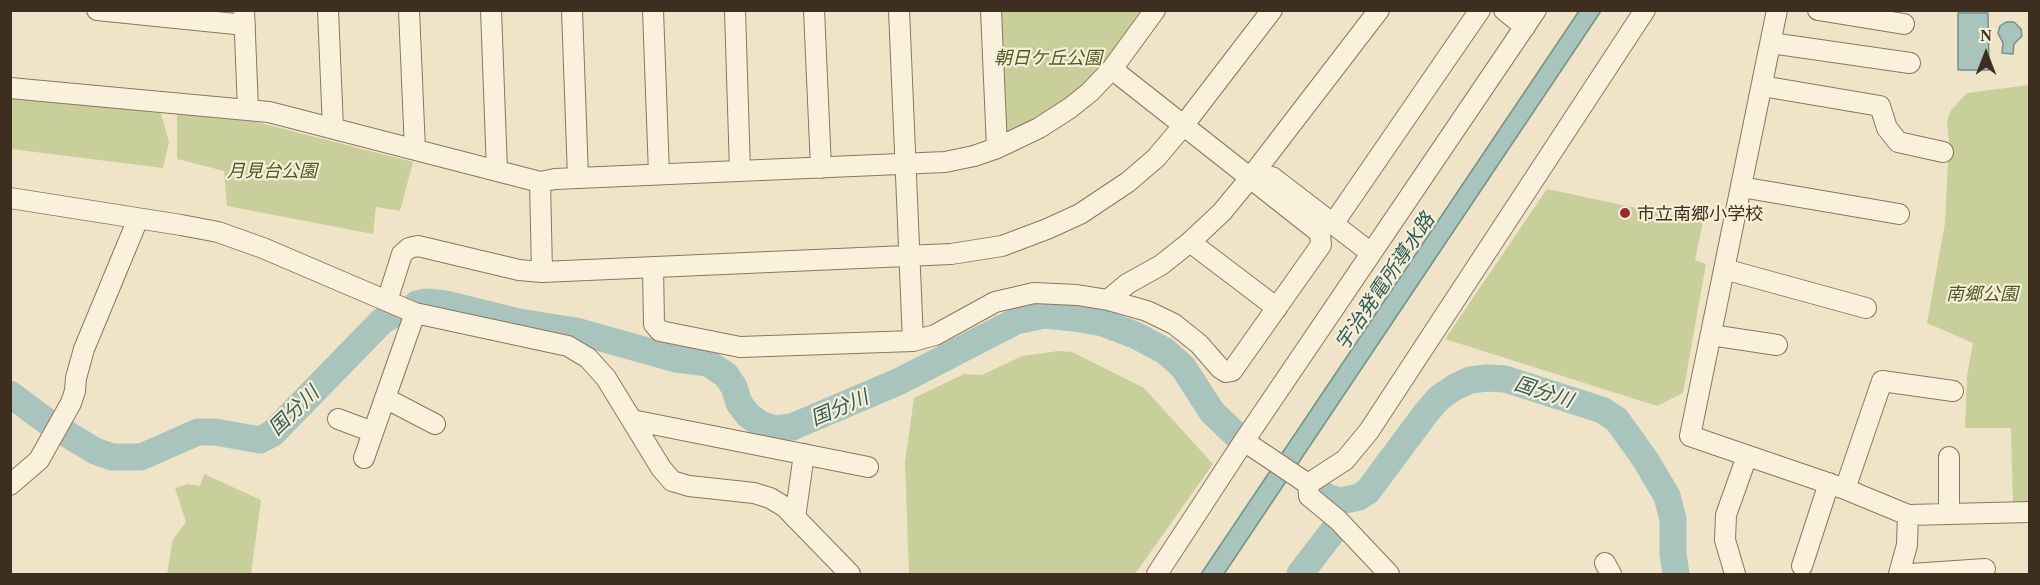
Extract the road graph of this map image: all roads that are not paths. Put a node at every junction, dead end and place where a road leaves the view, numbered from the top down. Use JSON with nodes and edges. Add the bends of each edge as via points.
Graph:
{"nodes":[{"id":1,"x":97,"y":10,"type":"edge"},
{"id":2,"x":328,"y":10,"type":"edge"},
{"id":3,"x":409,"y":10,"type":"edge"},
{"id":4,"x":490,"y":10,"type":"edge"},
{"id":5,"x":572,"y":10,"type":"edge"},
{"id":6,"x":653,"y":10,"type":"edge"},
{"id":7,"x":735,"y":10,"type":"edge"},
{"id":8,"x":814,"y":10,"type":"edge"},
{"id":9,"x":899,"y":10,"type":"edge"},
{"id":10,"x":992,"y":10,"type":"edge"},
{"id":11,"x":1155,"y":10,"type":"edge"},
{"id":12,"x":1272,"y":10,"type":"edge"},
{"id":13,"x":1379,"y":10,"type":"edge"},
{"id":14,"x":1480,"y":10,"type":"edge"},
{"id":15,"x":1504,"y":10,"type":"edge"},
{"id":16,"x":1645,"y":10,"type":"edge"},
{"id":17,"x":1777,"y":10,"type":"edge"},
{"id":18,"x":1818,"y":10,"type":"edge"},
{"id":19,"x":244,"y":18,"type":"edge"},
{"id":20,"x":1530,"y":19,"type":"edge"},
{"id":21,"x":1904,"y":24,"type":"dead end"},
{"id":22,"x":1771,"y":43,"type":"junction"},
{"id":23,"x":1910,"y":63,"type":"dead end"},
{"id":24,"x":1112,"y":69,"type":"junction"},
{"id":25,"x":1762,"y":86,"type":"junction"},
{"id":26,"x":10,"y":88,"type":"edge"},
{"id":27,"x":248,"y":110,"type":"junction"},
{"id":28,"x":1183,"y":126,"type":"junction"},
{"id":29,"x":333,"y":128,"type":"junction"},
{"id":30,"x":997,"y":148,"type":"junction"},
{"id":31,"x":416,"y":150,"type":"junction"},
{"id":32,"x":1943,"y":152,"type":"dead end"},
{"id":33,"x":906,"y":165,"type":"junction"},
{"id":34,"x":821,"y":168,"type":"junction"},
{"id":35,"x":497,"y":171,"type":"junction"},
{"id":36,"x":740,"y":171,"type":"junction"},
{"id":37,"x":659,"y":174,"type":"junction"},
{"id":38,"x":579,"y":178,"type":"junction"},
{"id":39,"x":1250,"y":178,"type":"junction"},
{"id":40,"x":540,"y":182,"type":"junction"},
{"id":41,"x":1741,"y":187,"type":"junction"},
{"id":42,"x":10,"y":198,"type":"edge"},
{"id":43,"x":1899,"y":214,"type":"dead end"},
{"id":44,"x":138,"y":219,"type":"junction"},
{"id":45,"x":1333,"y":224,"type":"junction"},
{"id":46,"x":1190,"y":242,"type":"junction"},
{"id":47,"x":1371,"y":253,"type":"junction"},
{"id":48,"x":910,"y":256,"type":"junction"},
{"id":49,"x":653,"y":267,"type":"junction"},
{"id":50,"x":1724,"y":269,"type":"junction"},
{"id":51,"x":542,"y":272,"type":"junction"},
{"id":52,"x":1108,"y":300,"type":"junction"},
{"id":53,"x":387,"y":301,"type":"junction"},
{"id":54,"x":1277,"y":308,"type":"junction"},
{"id":55,"x":1866,"y":308,"type":"dead end"},
{"id":56,"x":416,"y":313,"type":"junction"},
{"id":57,"x":1711,"y":335,"type":"junction"},
{"id":58,"x":913,"y":341,"type":"junction"},
{"id":59,"x":1777,"y":345,"type":"dead end"},
{"id":60,"x":1953,"y":391,"type":"dead end"},
{"id":61,"x":386,"y":398,"type":"junction"},
{"id":62,"x":338,"y":419,"type":"dead end"},
{"id":63,"x":633,"y":420,"type":"junction"},
{"id":64,"x":435,"y":424,"type":"dead end"},
{"id":65,"x":373,"y":432,"type":"junction"},
{"id":66,"x":1244,"y":441,"type":"junction"},
{"id":67,"x":804,"y":454,"type":"junction"},
{"id":68,"x":1747,"y":456,"type":"junction"},
{"id":69,"x":1949,"y":457,"type":"dead end"},
{"id":70,"x":364,"y":458,"type":"dead end"},
{"id":71,"x":868,"y":467,"type":"dead end"},
{"id":72,"x":1308,"y":484,"type":"junction"},
{"id":73,"x":10,"y":485,"type":"edge"},
{"id":74,"x":1837,"y":486,"type":"junction"},
{"id":75,"x":2030,"y":512,"type":"edge"},
{"id":76,"x":1949,"y":514,"type":"junction"},
{"id":77,"x":1908,"y":515,"type":"junction"},
{"id":78,"x":795,"y":518,"type":"junction"},
{"id":79,"x":1802,"y":566,"type":"dead end"},
{"id":80,"x":1985,"y":569,"type":"dead end"},
{"id":81,"x":850,"y":574,"type":"edge"},
{"id":82,"x":1157,"y":574,"type":"edge"},
{"id":83,"x":1389,"y":574,"type":"edge"},
{"id":84,"x":1735,"y":574,"type":"edge"},
{"id":85,"x":1899,"y":574,"type":"edge"},
{"id":86,"x":1911,"y":574,"type":"edge"}],
"edges":[{"from":1,"to":19,"type":"street"},
{"from":2,"to":29,"type":"street"},
{"from":3,"to":31,"type":"street"},
{"from":4,"to":35,"type":"street"},
{"from":5,"to":38,"type":"street"},
{"from":6,"to":37,"type":"street"},
{"from":7,"to":36,"type":"street"},
{"from":8,"to":34,"type":"street"},
{"from":9,"to":33,"type":"street"},
{"from":10,"to":30,"type":"street"},
{"from":11,"to":24,"type":"street"},
{"from":12,"to":28,"type":"street"},
{"from":13,"to":39,"type":"street"},
{"from":14,"to":45,"type":"street"},
{"from":15,"to":20,"type":"street"},
{"from":16,"to":72,"type":"street","via":[[1369,431],[1345,460]]},
{"from":17,"to":22,"type":"street"},
{"from":18,"to":21,"type":"street"},
{"from":19,"to":27,"type":"street"},
{"from":20,"to":47,"type":"street"},
{"from":22,"to":23,"type":"street"},
{"from":22,"to":25,"type":"street"},
{"from":24,"to":28,"type":"street"},
{"from":24,"to":30,"type":"street","via":[[1070,108]]},
{"from":25,"to":32,"type":"street","via":[[1880,106],[1887,128],[1898,142]]},
{"from":25,"to":41,"type":"street"},
{"from":26,"to":27,"type":"street"},
{"from":27,"to":29,"type":"street"},
{"from":28,"to":39,"type":"street"},
{"from":28,"to":48,"type":"street","via":[[1156,158],[1128,182],[1080,214],[1047,230],[1002,246]]},
{"from":29,"to":31,"type":"street"},
{"from":30,"to":33,"type":"street","via":[[945,162]]},
{"from":31,"to":35,"type":"street"},
{"from":33,"to":34,"type":"street"},
{"from":33,"to":48,"type":"street"},
{"from":34,"to":36,"type":"street"},
{"from":35,"to":40,"type":"street"},
{"from":36,"to":37,"type":"street"},
{"from":37,"to":38,"type":"street"},
{"from":38,"to":40,"type":"street"},
{"from":39,"to":45,"type":"street","via":[[1272,177]]},
{"from":39,"to":46,"type":"street"},
{"from":39,"to":54,"type":"street","via":[[1320,233],[1321,245]]},
{"from":40,"to":51,"type":"street"},
{"from":41,"to":43,"type":"street"},
{"from":41,"to":50,"type":"street"},
{"from":42,"to":44,"type":"street"},
{"from":44,"to":53,"type":"street","via":[[218,232]]},
{"from":44,"to":73,"type":"street","via":[[84,349],[75,391],[62,419],[39,460]]},
{"from":45,"to":47,"type":"street"},
{"from":46,"to":52,"type":"street"},
{"from":46,"to":54,"type":"street"},
{"from":47,"to":66,"type":"street"},
{"from":48,"to":49,"type":"street"},
{"from":48,"to":58,"type":"street"},
{"from":49,"to":51,"type":"street"},
{"from":49,"to":58,"type":"street","via":[[654,324],[660,331],[740,347]]},
{"from":50,"to":55,"type":"street"},
{"from":50,"to":57,"type":"street"},
{"from":51,"to":53,"type":"street","via":[[418,246],[402,254]]},
{"from":52,"to":54,"type":"street","via":[[1174,324],[1226,372],[1233,371]]},
{"from":52,"to":58,"type":"street","via":[[1034,293],[995,302],[934,335]]},
{"from":53,"to":56,"type":"street"},
{"from":56,"to":61,"type":"street"},
{"from":56,"to":63,"type":"street","via":[[568,346],[588,358],[606,378]]},
{"from":57,"to":59,"type":"street"},
{"from":57,"to":68,"type":"street","via":[[1690,436]]},
{"from":60,"to":74,"type":"street","via":[[1882,381]]},
{"from":61,"to":64,"type":"street"},
{"from":61,"to":65,"type":"street"},
{"from":62,"to":65,"type":"street"},
{"from":63,"to":67,"type":"street"},
{"from":63,"to":78,"type":"street","via":[[672,481],[771,498]]},
{"from":65,"to":70,"type":"street"},
{"from":66,"to":72,"type":"street"},
{"from":66,"to":82,"type":"street"},
{"from":67,"to":71,"type":"street"},
{"from":67,"to":78,"type":"street"},
{"from":68,"to":74,"type":"street"},
{"from":68,"to":84,"type":"street","via":[[1726,514],[1725,540]]},
{"from":69,"to":76,"type":"street"},
{"from":72,"to":83,"type":"street","via":[[1309,496],[1338,520]]},
{"from":74,"to":77,"type":"street"},
{"from":74,"to":79,"type":"street"},
{"from":75,"to":76,"type":"street"},
{"from":76,"to":77,"type":"street"},
{"from":77,"to":85,"type":"street","via":[[1907,545]]},
{"from":78,"to":81,"type":"street"},
{"from":80,"to":86,"type":"street"}]}
